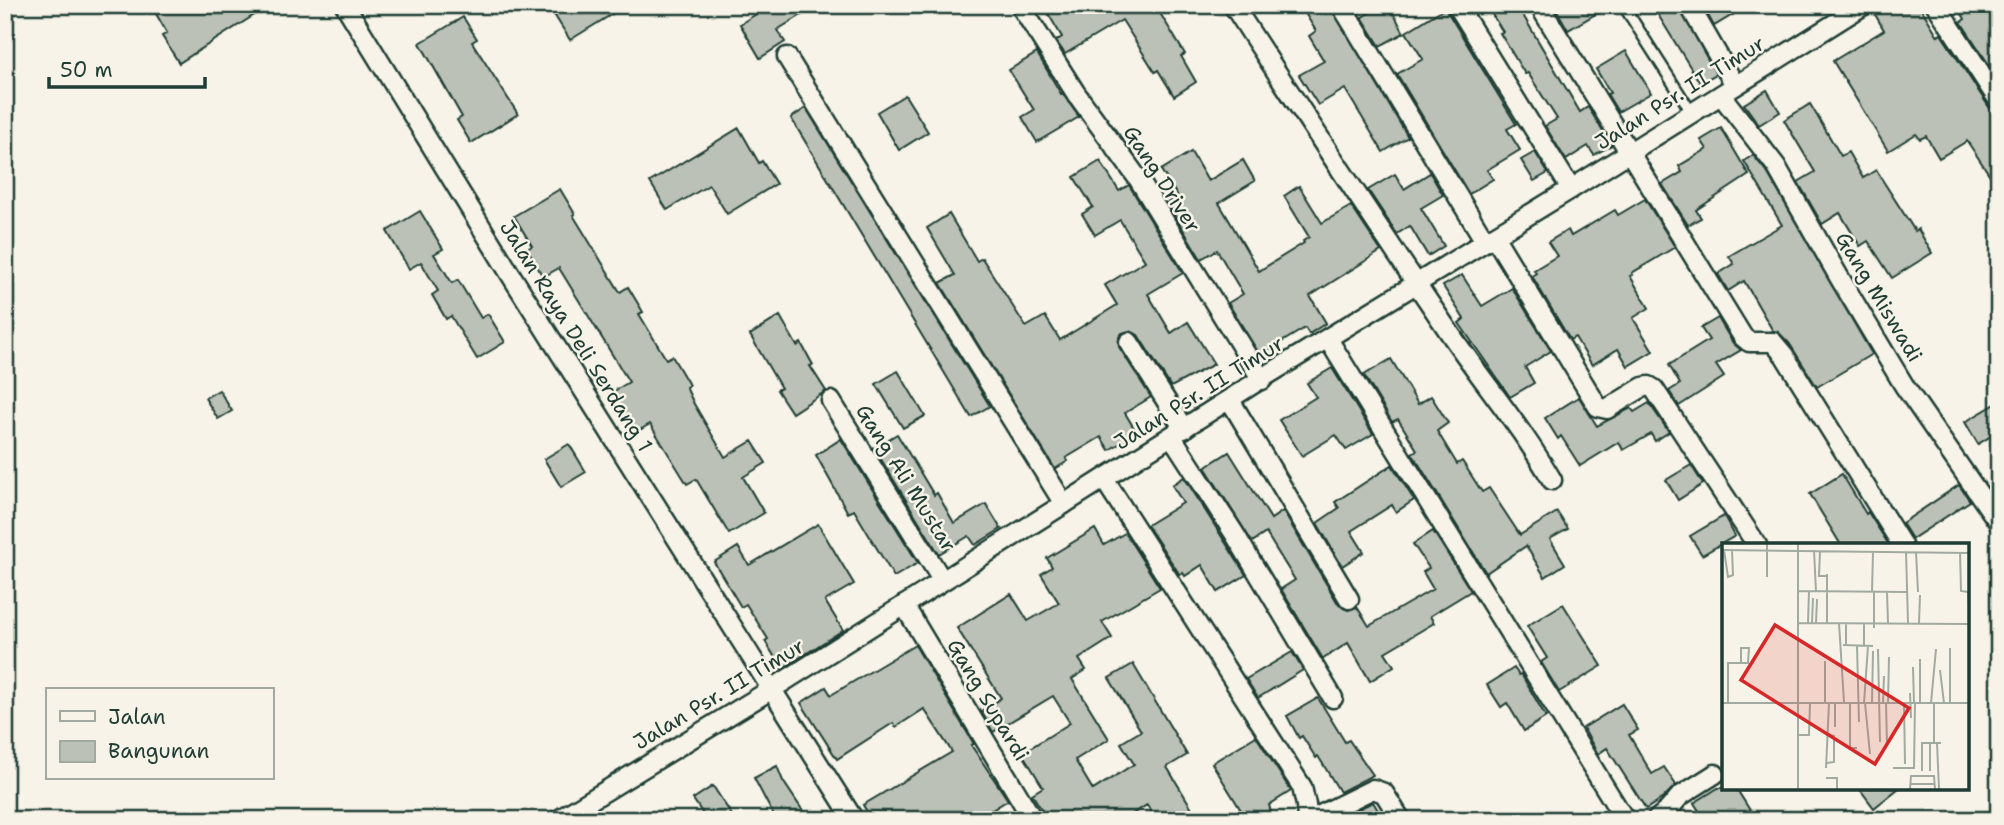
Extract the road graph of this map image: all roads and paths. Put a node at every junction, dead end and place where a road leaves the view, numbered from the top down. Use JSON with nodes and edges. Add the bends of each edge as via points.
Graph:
{"nodes":[{"id":1,"x":345,"y":5,"type":"edge"},
{"id":2,"x":1020,"y":5,"type":"edge"},
{"id":3,"x":1233,"y":5,"type":"edge"},
{"id":4,"x":1340,"y":5,"type":"edge"},
{"id":5,"x":1457,"y":5,"type":"edge"},
{"id":6,"x":1539,"y":5,"type":"edge"},
{"id":7,"x":1623,"y":5,"type":"edge"},
{"id":8,"x":1689,"y":5,"type":"edge"},
{"id":9,"x":1864,"y":5,"type":"edge"},
{"id":10,"x":1936,"y":5,"type":"edge"},
{"id":11,"x":787,"y":57,"type":"dead end"},
{"id":12,"x":1728,"y":90,"type":"junction"},
{"id":13,"x":1999,"y":101,"type":"edge"},
{"id":14,"x":1692,"y":113,"type":"junction"},
{"id":15,"x":1628,"y":152,"type":"junction"},
{"id":16,"x":1571,"y":189,"type":"junction"},
{"id":17,"x":1490,"y":238,"type":"junction"},
{"id":18,"x":1416,"y":284,"type":"junction"},
{"id":19,"x":1328,"y":340,"type":"junction"},
{"id":20,"x":1129,"y":342,"type":"dead end"},
{"id":21,"x":1262,"y":380,"type":"junction"},
{"id":22,"x":1230,"y":400,"type":"junction"},
{"id":23,"x":831,"y":401,"type":"dead end"},
{"id":24,"x":1178,"y":433,"type":"junction"},
{"id":25,"x":1104,"y":479,"type":"junction"},
{"id":26,"x":1552,"y":480,"type":"dead end"},
{"id":27,"x":1063,"y":505,"type":"junction"},
{"id":28,"x":1999,"y":523,"type":"edge"},
{"id":29,"x":1756,"y":543,"type":"edge"},
{"id":30,"x":1901,"y":543,"type":"edge"},
{"id":31,"x":942,"y":580,"type":"junction"},
{"id":32,"x":1349,"y":599,"type":"dead end"},
{"id":33,"x":904,"y":605,"type":"junction"},
{"id":34,"x":772,"y":689,"type":"junction"},
{"id":35,"x":1333,"y":698,"type":"dead end"},
{"id":36,"x":1715,"y":774,"type":"dead end"},
{"id":37,"x":558,"y":820,"type":"edge"},
{"id":38,"x":854,"y":820,"type":"edge"},
{"id":39,"x":1033,"y":820,"type":"edge"},
{"id":40,"x":1308,"y":820,"type":"edge"},
{"id":41,"x":1401,"y":820,"type":"edge"},
{"id":42,"x":1625,"y":820,"type":"edge"},
{"id":43,"x":1656,"y":820,"type":"edge"}],
"edges":[{"from":1,"to":34,"type":"street","name":"Jalan Raya Deli Serdang 1"},
{"from":2,"to":21,"type":"street","name":"Gang Driver","via":[[1139,180]]},
{"from":3,"to":18,"type":"street"},
{"from":4,"to":17,"type":"street"},
{"from":5,"to":16,"type":"street"},
{"from":6,"to":15,"type":"street"},
{"from":7,"to":14,"type":"lane"},
{"from":8,"to":12,"type":"street","name":"Gang Miswadi"},
{"from":9,"to":12,"type":"street","name":"Jalan Psr. II Timur"},
{"from":10,"to":13,"type":"street"},
{"from":11,"to":27,"type":"street"},
{"from":12,"to":14,"type":"street","name":"Jalan Psr. II Timur"},
{"from":12,"to":28,"type":"street","name":"Gang Miswadi","via":[[1905,387]]},
{"from":14,"to":15,"type":"street","name":"Jalan Psr. II Timur"},
{"from":15,"to":16,"type":"street","name":"Jalan Psr. II Timur"},
{"from":15,"to":30,"type":"street","via":[[1743,337],[1749,342],[1773,342],[1784,355]]},
{"from":16,"to":17,"type":"street","name":"Jalan Psr. II Timur"},
{"from":17,"to":18,"type":"street","name":"Jalan Psr. II Timur"},
{"from":17,"to":29,"type":"street","via":[[1598,407],[1606,409],[1643,387],[1654,389]]},
{"from":18,"to":19,"type":"street","name":"Jalan Psr. II Timur"},
{"from":18,"to":26,"type":"street","via":[[1527,437]]},
{"from":19,"to":21,"type":"street","name":"Jalan Psr. II Timur"},
{"from":19,"to":42,"type":"street"},
{"from":20,"to":24,"type":"street"},
{"from":21,"to":22,"type":"street","name":"Jalan Psr. II Timur"},
{"from":22,"to":24,"type":"street","name":"Jalan Psr. II Timur"},
{"from":22,"to":32,"type":"street"},
{"from":23,"to":31,"type":"street","name":"Gang Ali Mustar"},
{"from":24,"to":25,"type":"street","name":"Jalan Psr. II Timur"},
{"from":24,"to":35,"type":"street"},
{"from":25,"to":27,"type":"street","name":"Jalan Psr. II Timur"},
{"from":25,"to":40,"type":"street","via":[[1302,787]]},
{"from":27,"to":31,"type":"street","name":"Jalan Psr. II Timur"},
{"from":31,"to":33,"type":"street","name":"Jalan Psr. II Timur"},
{"from":33,"to":34,"type":"street","name":"Jalan Psr. II Timur"},
{"from":33,"to":39,"type":"street","name":"Gang Supardi"},
{"from":34,"to":37,"type":"street","name":"Jalan Psr. II Timur"},
{"from":34,"to":38,"type":"street","name":"Jalan Raya Deli Serdang 1"},
{"from":36,"to":43,"type":"street","via":[[1680,796]]},
{"from":40,"to":41,"type":"street","via":[[1373,789],[1384,793]]}]}
